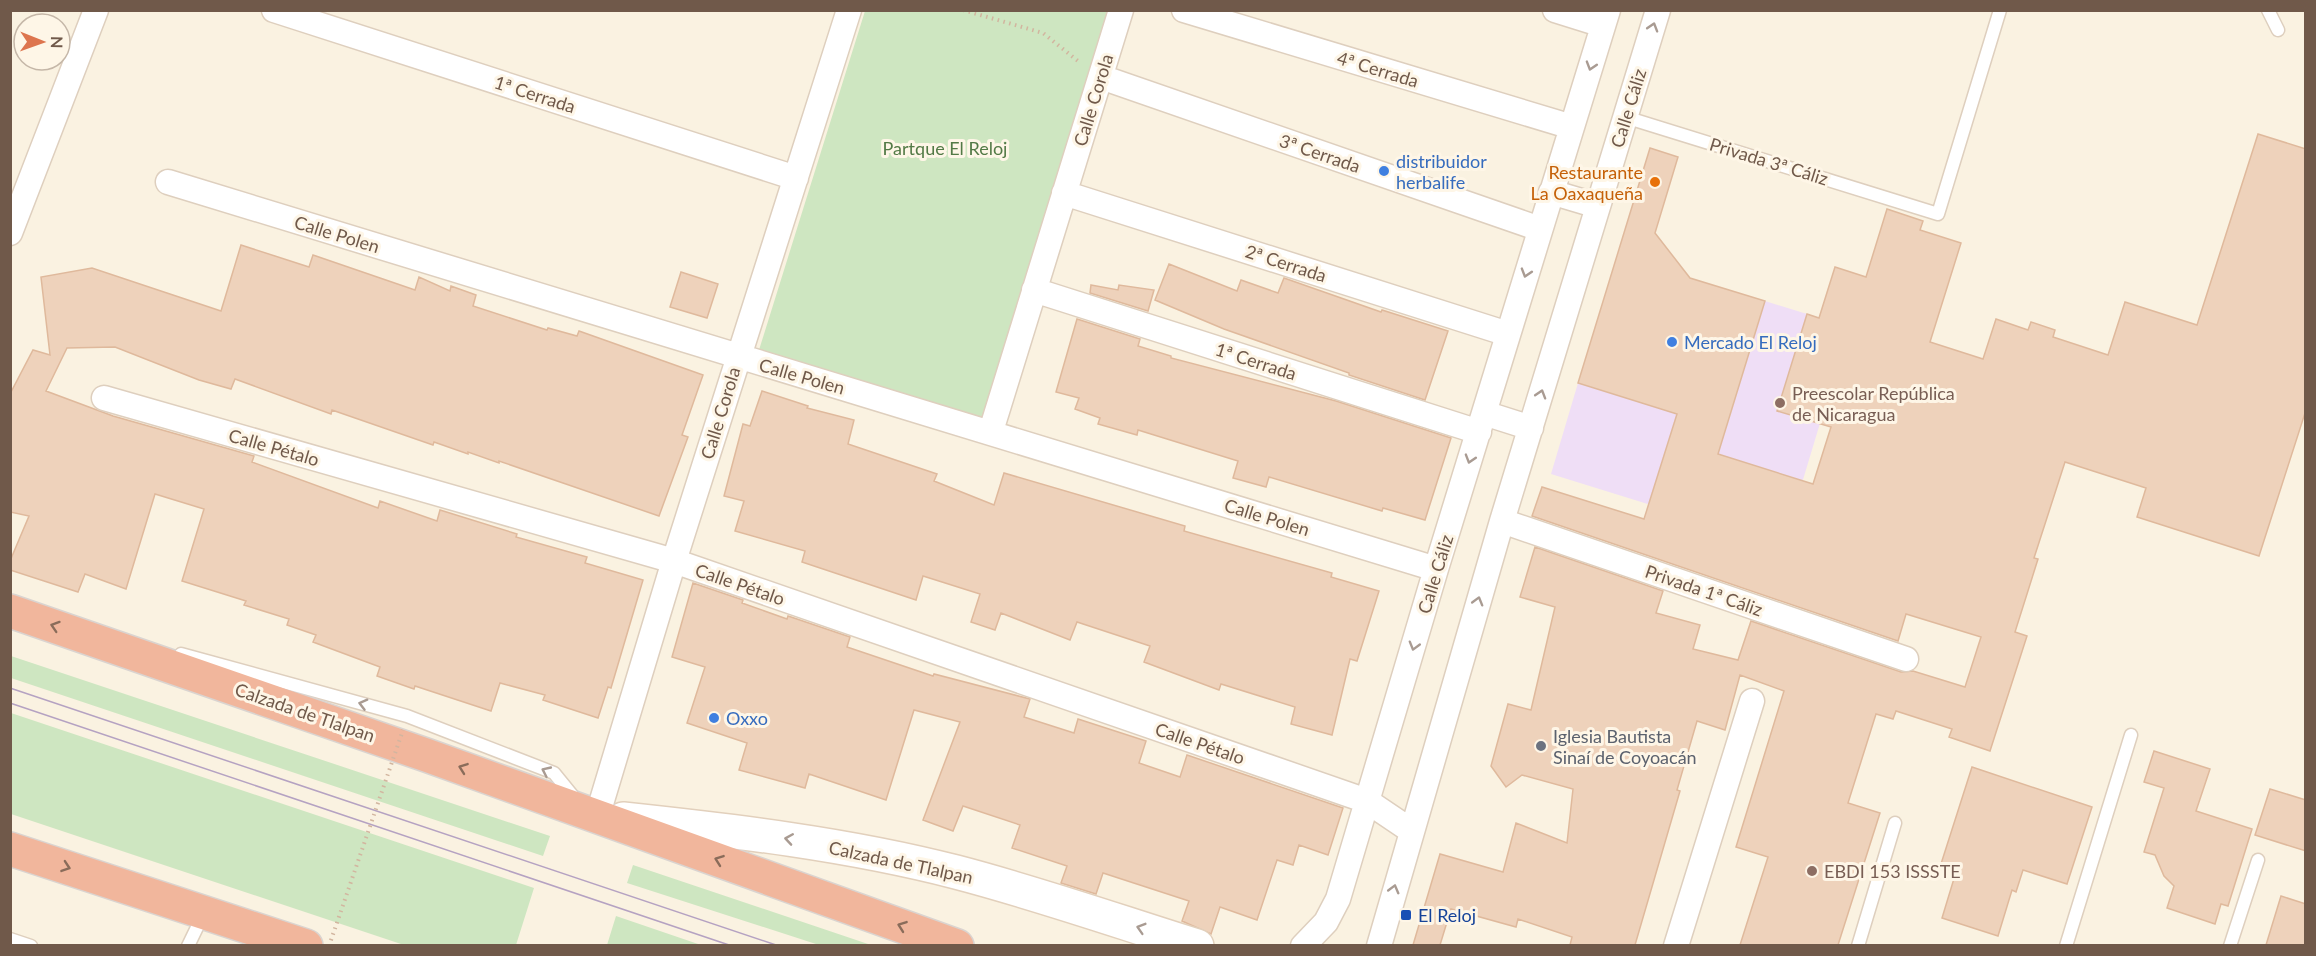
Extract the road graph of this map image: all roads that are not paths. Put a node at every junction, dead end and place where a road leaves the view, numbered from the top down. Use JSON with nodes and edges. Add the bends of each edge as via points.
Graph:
{"nodes":[{"id":1,"x":96,"y":10,"type":"edge"},
{"id":2,"x":274,"y":10,"type":"edge"},
{"id":3,"x":849,"y":10,"type":"edge"},
{"id":4,"x":1121,"y":10,"type":"edge"},
{"id":5,"x":1184,"y":10,"type":"edge"},
{"id":6,"x":1555,"y":10,"type":"edge"},
{"id":7,"x":1658,"y":10,"type":"edge"},
{"id":8,"x":2000,"y":10,"type":"edge"},
{"id":9,"x":2268,"y":10,"type":"edge"},
{"id":10,"x":1606,"y":18,"type":"edge"},
{"id":11,"x":2278,"y":30,"type":"dead end"},
{"id":12,"x":1101,"y":77,"type":"junction"},
{"id":13,"x":1625,"y":117,"type":"junction"},
{"id":14,"x":1572,"y":127,"type":"junction"},
{"id":15,"x":796,"y":178,"type":"junction"},
{"id":16,"x":168,"y":182,"type":"dead end"},
{"id":17,"x":1551,"y":192,"type":"junction"},
{"id":18,"x":1064,"y":193,"type":"junction"},
{"id":19,"x":1598,"y":206,"type":"junction"},
{"id":20,"x":1540,"y":229,"type":"junction"},
{"id":21,"x":10,"y":233,"type":"edge"},
{"id":22,"x":1034,"y":290,"type":"junction"},
{"id":23,"x":1508,"y":334,"type":"junction"},
{"id":24,"x":738,"y":357,"type":"junction"},
{"id":25,"x":104,"y":398,"type":"dead end"},
{"id":26,"x":1481,"y":423,"type":"junction"},
{"id":27,"x":1531,"y":428,"type":"junction"},
{"id":28,"x":991,"y":431,"type":"junction"},
{"id":29,"x":1502,"y":521,"type":"junction"},
{"id":30,"x":674,"y":561,"type":"junction"},
{"id":31,"x":1436,"y":569,"type":"junction"},
{"id":32,"x":10,"y":611,"type":"edge"},
{"id":33,"x":97,"y":640,"type":"junction"},
{"id":34,"x":1906,"y":659,"type":"dead end"},
{"id":35,"x":1752,"y":701,"type":"dead end"},
{"id":36,"x":2131,"y":735,"type":"dead end"},
{"id":37,"x":1368,"y":801,"type":"junction"},
{"id":38,"x":592,"y":815,"type":"junction"},
{"id":39,"x":1895,"y":823,"type":"dead end"},
{"id":40,"x":1410,"y":830,"type":"junction"},
{"id":41,"x":10,"y":849,"type":"edge"},
{"id":42,"x":2258,"y":860,"type":"dead end"},
{"id":43,"x":203,"y":914,"type":"junction"},
{"id":44,"x":10,"y":939,"type":"edge"},
{"id":45,"x":31,"y":945,"type":"edge"},
{"id":46,"x":189,"y":945,"type":"edge"},
{"id":47,"x":306,"y":945,"type":"edge"},
{"id":48,"x":957,"y":945,"type":"edge"},
{"id":49,"x":1197,"y":945,"type":"edge"},
{"id":50,"x":1302,"y":945,"type":"edge"},
{"id":51,"x":1379,"y":945,"type":"edge"},
{"id":52,"x":1676,"y":945,"type":"edge"},
{"id":53,"x":1858,"y":945,"type":"edge"},
{"id":54,"x":2067,"y":945,"type":"edge"},
{"id":55,"x":2230,"y":945,"type":"edge"}],
"edges":[{"from":1,"to":21,"type":"street"},
{"from":2,"to":15,"type":"street","name":"1ª Cerrada"},
{"from":3,"to":15,"type":"street","name":"Calle Corola"},
{"from":4,"to":12,"type":"street","name":"Calle Corola"},
{"from":5,"to":14,"type":"street","name":"4ª Cerrada"},
{"from":6,"to":10,"type":"street"},
{"from":13,"to":7,"type":"street","name":"Calle Cáliz","one_way":true},
{"from":8,"to":13,"type":"lane","name":"Privada 3ª Cáliz","via":[[1938,214]]},
{"from":9,"to":11,"type":"lane"},
{"from":10,"to":14,"type":"street","name":"Calle Cáliz","one_way":true},
{"from":12,"to":18,"type":"street","name":"Calle Corola"},
{"from":12,"to":20,"type":"street","name":"3ª Cerrada"},
{"from":13,"to":19,"type":"street","name":"Calle Cáliz"},
{"from":14,"to":17,"type":"street","name":"Calle Cáliz"},
{"from":15,"to":24,"type":"street","name":"Calle Corola"},
{"from":16,"to":24,"type":"street","name":"Calle Polen"},
{"from":17,"to":19,"type":"street"},
{"from":17,"to":20,"type":"street","name":"Calle Cáliz"},
{"from":18,"to":22,"type":"street","name":"Calle Corola"},
{"from":18,"to":23,"type":"street","name":"2ª Cerrada"},
{"from":27,"to":19,"type":"street","name":"Calle Cáliz","one_way":true},
{"from":20,"to":23,"type":"street","name":"Calle Cáliz","one_way":true},
{"from":22,"to":26,"type":"street","name":"1ª Cerrada"},
{"from":22,"to":28,"type":"street","name":"Calle Corola"},
{"from":23,"to":26,"type":"street","name":"Calle Cáliz"},
{"from":24,"to":28,"type":"street","name":"Calle Polen"},
{"from":24,"to":30,"type":"street","name":"Calle Corola"},
{"from":25,"to":30,"type":"street","name":"Calle Pétalo"},
{"from":26,"to":27,"type":"street","name":"1ª Cerrada"},
{"from":26,"to":31,"type":"street","name":"Calle Cáliz","one_way":true},
{"from":27,"to":29,"type":"street","name":"Calle Cáliz"},
{"from":28,"to":31,"type":"street","name":"Calle Polen"},
{"from":29,"to":34,"type":"street","name":"Privada 1ª Cáliz"},
{"from":40,"to":29,"type":"street","name":"Calle Cáliz","one_way":true},
{"from":30,"to":37,"type":"street","name":"Calle Pétalo"},
{"from":30,"to":38,"type":"street","name":"Calle Corola"},
{"from":31,"to":37,"type":"street","name":"Calle Cáliz","one_way":true},
{"from":33,"to":32,"type":"highway","name":"Calzada de Tlalpan","one_way":true},
{"from":38,"to":33,"type":"highway","name":"Calzada de Tlalpan","one_way":true},
{"from":38,"to":33,"type":"lane","one_way":true,"via":[[554,773],[428,724],[160,649]]},
{"from":35,"to":52,"type":"street"},
{"from":36,"to":54,"type":"lane"},
{"from":37,"to":40,"type":"street","name":"Calle Pétalo"},
{"from":37,"to":50,"type":"street","name":"Calle Cáliz","via":[[1338,899],[1326,922]]},
{"from":48,"to":38,"type":"highway","name":"Calzada de Tlalpan","one_way":true},
{"from":49,"to":38,"type":"street","name":"Calzada de Tlalpan","one_way":true,"via":[[957,872],[870,853]]},
{"from":39,"to":53,"type":"lane"},
{"from":51,"to":40,"type":"street","name":"Calle Cáliz","one_way":true},
{"from":41,"to":43,"type":"highway","one_way":true},
{"from":42,"to":55,"type":"lane"},
{"from":43,"to":46,"type":"lane"},
{"from":43,"to":47,"type":"highway","via":[[247,931]]},
{"from":44,"to":45,"type":"lane"}]}
